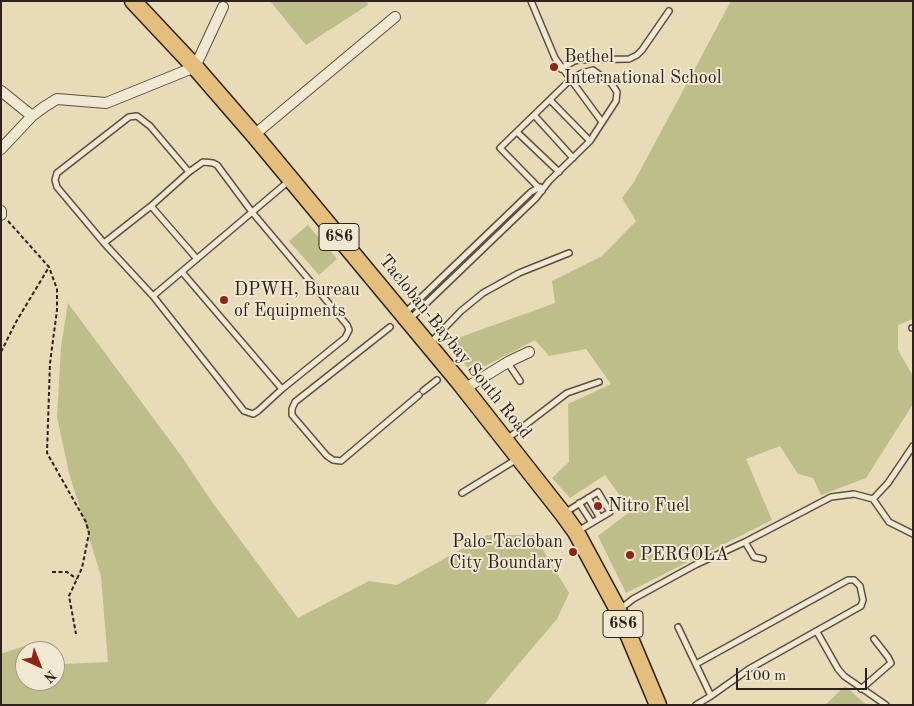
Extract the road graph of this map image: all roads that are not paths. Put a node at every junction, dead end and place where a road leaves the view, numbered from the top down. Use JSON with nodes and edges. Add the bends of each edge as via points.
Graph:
{"nodes":[{"id":1,"x":133,"y":1,"type":"edge"},
{"id":2,"x":531,"y":1,"type":"edge"},
{"id":3,"x":222,"y":8,"type":"dead end"},
{"id":4,"x":668,"y":11,"type":"dead end"},
{"id":5,"x":394,"y":17,"type":"dead end"},
{"id":6,"x":195,"y":67,"type":"junction"},
{"id":7,"x":561,"y":69,"type":"junction"},
{"id":8,"x":570,"y":80,"type":"junction"},
{"id":9,"x":1,"y":91,"type":"edge"},
{"id":10,"x":550,"y":100,"type":"junction"},
{"id":11,"x":534,"y":115,"type":"junction"},
{"id":12,"x":32,"y":116,"type":"junction"},
{"id":13,"x":602,"y":122,"type":"junction"},
{"id":14,"x":517,"y":132,"type":"junction"},
{"id":15,"x":254,"y":135,"type":"junction"},
{"id":16,"x":590,"y":141,"type":"junction"},
{"id":17,"x":1,"y":149,"type":"edge"},
{"id":18,"x":573,"y":158,"type":"junction"},
{"id":19,"x":189,"y":172,"type":"junction"},
{"id":20,"x":559,"y":172,"type":"junction"},
{"id":21,"x":291,"y":179,"type":"junction"},
{"id":22,"x":540,"y":189,"type":"junction"},
{"id":23,"x":151,"y":206,"type":"junction"},
{"id":24,"x":252,"y":212,"type":"junction"},
{"id":25,"x":104,"y":243,"type":"junction"},
{"id":26,"x":569,"y":253,"type":"dead end"},
{"id":27,"x":197,"y":259,"type":"junction"},
{"id":28,"x":182,"y":272,"type":"junction"},
{"id":29,"x":153,"y":296,"type":"junction"},
{"id":30,"x":406,"y":318,"type":"junction"},
{"id":31,"x":390,"y":326,"type":"dead end"},
{"id":32,"x":428,"y":345,"type":"junction"},
{"id":33,"x":529,"y":352,"type":"dead end"},
{"id":34,"x":508,"y":362,"type":"junction"},
{"id":35,"x":443,"y":375,"type":"junction"},
{"id":36,"x":520,"y":381,"type":"dead end"},
{"id":37,"x":599,"y":382,"type":"dead end"},
{"id":38,"x":282,"y":389,"type":"junction"},
{"id":39,"x":464,"y":389,"type":"junction"},
{"id":40,"x":505,"y":440,"type":"junction"},
{"id":41,"x":913,"y":446,"type":"edge"},
{"id":42,"x":520,"y":457,"type":"junction"},
{"id":43,"x":462,"y":493,"type":"dead end"},
{"id":44,"x":588,"y":498,"type":"junction"},
{"id":45,"x":873,"y":499,"type":"junction"},
{"id":46,"x":579,"y":503,"type":"junction"},
{"id":47,"x":563,"y":514,"type":"junction"},
{"id":48,"x":600,"y":518,"type":"junction"},
{"id":49,"x":592,"y":522,"type":"junction"},
{"id":50,"x":576,"y":532,"type":"junction"},
{"id":51,"x":913,"y":534,"type":"edge"},
{"id":52,"x":745,"y":542,"type":"junction"},
{"id":53,"x":763,"y":559,"type":"dead end"},
{"id":54,"x":618,"y":610,"type":"junction"},
{"id":55,"x":678,"y":627,"type":"dead end"},
{"id":56,"x":817,"y":632,"type":"junction"},
{"id":57,"x":874,"y":639,"type":"dead end"},
{"id":58,"x":696,"y":664,"type":"junction"},
{"id":59,"x":861,"y":689,"type":"junction"},
{"id":60,"x":711,"y":696,"type":"junction"},
{"id":61,"x":658,"y":705,"type":"edge"},
{"id":62,"x":696,"y":705,"type":"edge"},
{"id":63,"x":886,"y":705,"type":"edge"}],
"edges":[{"from":1,"to":6,"type":"main road","name":"Tacloban-Baybay South Road","number":"686"},
{"from":2,"to":7,"type":"lane"},
{"from":3,"to":6,"type":"street"},
{"from":4,"to":7,"type":"lane","via":[[642,50],[630,59],[579,60]]},
{"from":5,"to":15,"type":"street"},
{"from":6,"to":12,"type":"street","via":[[106,103],[57,99]]},
{"from":6,"to":15,"type":"main road","name":"Tacloban-Baybay South Road","number":"686"},
{"from":7,"to":8,"type":"lane"},
{"from":8,"to":10,"type":"lane"},
{"from":8,"to":13,"type":"lane"},
{"from":8,"to":13,"type":"lane","via":[[593,70],[611,83],[617,92],[616,101]]},
{"from":9,"to":12,"type":"street"},
{"from":10,"to":11,"type":"lane"},
{"from":10,"to":16,"type":"lane"},
{"from":11,"to":14,"type":"lane"},
{"from":11,"to":18,"type":"lane"},
{"from":12,"to":17,"type":"street"},
{"from":13,"to":16,"type":"lane"},
{"from":14,"to":20,"type":"lane"},
{"from":14,"to":22,"type":"lane","via":[[500,148]]},
{"from":15,"to":21,"type":"main road","name":"Tacloban-Baybay South Road","number":"686"},
{"from":16,"to":18,"type":"lane"},
{"from":18,"to":20,"type":"lane"},
{"from":19,"to":23,"type":"lane"},
{"from":19,"to":24,"type":"lane","via":[[203,162],[217,165]]},
{"from":19,"to":25,"type":"lane","via":[[150,126],[137,116],[129,117],[57,173],[57,186]]},
{"from":20,"to":22,"type":"lane"},
{"from":21,"to":24,"type":"lane"},
{"from":21,"to":30,"type":"main road","name":"Tacloban-Baybay South Road","number":"686"},
{"from":22,"to":30,"type":"lane","via":[[529,205]]},
{"from":22,"to":30,"type":"lane","via":[[531,192]]},
{"from":23,"to":25,"type":"lane"},
{"from":23,"to":27,"type":"lane"},
{"from":24,"to":27,"type":"lane"},
{"from":24,"to":38,"type":"lane","via":[[349,330],[345,338]]},
{"from":25,"to":29,"type":"lane"},
{"from":26,"to":32,"type":"lane","via":[[519,273],[482,293]]},
{"from":27,"to":28,"type":"lane"},
{"from":28,"to":29,"type":"lane"},
{"from":28,"to":38,"type":"lane"},
{"from":29,"to":38,"type":"lane","via":[[244,411],[253,414]]},
{"from":30,"to":32,"type":"main road","name":"Tacloban-Baybay South Road","number":"686"},
{"from":31,"to":35,"type":"lane","via":[[295,402],[292,415],[327,456],[341,461]]},
{"from":32,"to":35,"type":"main road","name":"Tacloban-Baybay South Road","number":"686"},
{"from":33,"to":34,"type":"street"},
{"from":34,"to":36,"type":"lane"},
{"from":34,"to":39,"type":"street"},
{"from":35,"to":39,"type":"main road","name":"Tacloban-Baybay South Road","number":"686"},
{"from":37,"to":40,"type":"lane","via":[[567,393]]},
{"from":39,"to":40,"type":"main road","name":"Tacloban-Baybay South Road","number":"686"},
{"from":40,"to":42,"type":"main road","name":"Tacloban-Baybay South Road","number":"686"},
{"from":41,"to":45,"type":"lane"},
{"from":42,"to":43,"type":"lane"},
{"from":42,"to":47,"type":"main road","name":"Tacloban-Baybay South Road","number":"686"},
{"from":44,"to":46,"type":"lane"},
{"from":44,"to":48,"type":"lane"},
{"from":44,"to":48,"type":"lane","via":[[598,492],[610,512]]},
{"from":45,"to":51,"type":"lane","via":[[888,522]]},
{"from":45,"to":52,"type":"lane","via":[[854,494],[831,497]]},
{"from":46,"to":47,"type":"lane"},
{"from":46,"to":49,"type":"lane"},
{"from":47,"to":50,"type":"main road","name":"Tacloban-Baybay South Road","number":"686"},
{"from":48,"to":49,"type":"lane"},
{"from":49,"to":50,"type":"lane"},
{"from":50,"to":54,"type":"main road","name":"Tacloban-Baybay South Road","number":"686"},
{"from":52,"to":53,"type":"lane","via":[[754,558]]},
{"from":52,"to":54,"type":"lane","via":[[694,565]]},
{"from":54,"to":61,"type":"main road","name":"Tacloban-Baybay South Road","number":"686"},
{"from":55,"to":58,"type":"lane"},
{"from":56,"to":58,"type":"lane","via":[[861,606],[860,586],[854,580],[848,580]]},
{"from":56,"to":59,"type":"lane","via":[[838,669]]},
{"from":56,"to":60,"type":"lane","via":[[749,669]]},
{"from":57,"to":59,"type":"lane","via":[[891,663]]},
{"from":58,"to":60,"type":"lane"},
{"from":59,"to":63,"type":"lane"},
{"from":60,"to":62,"type":"lane"}]}
